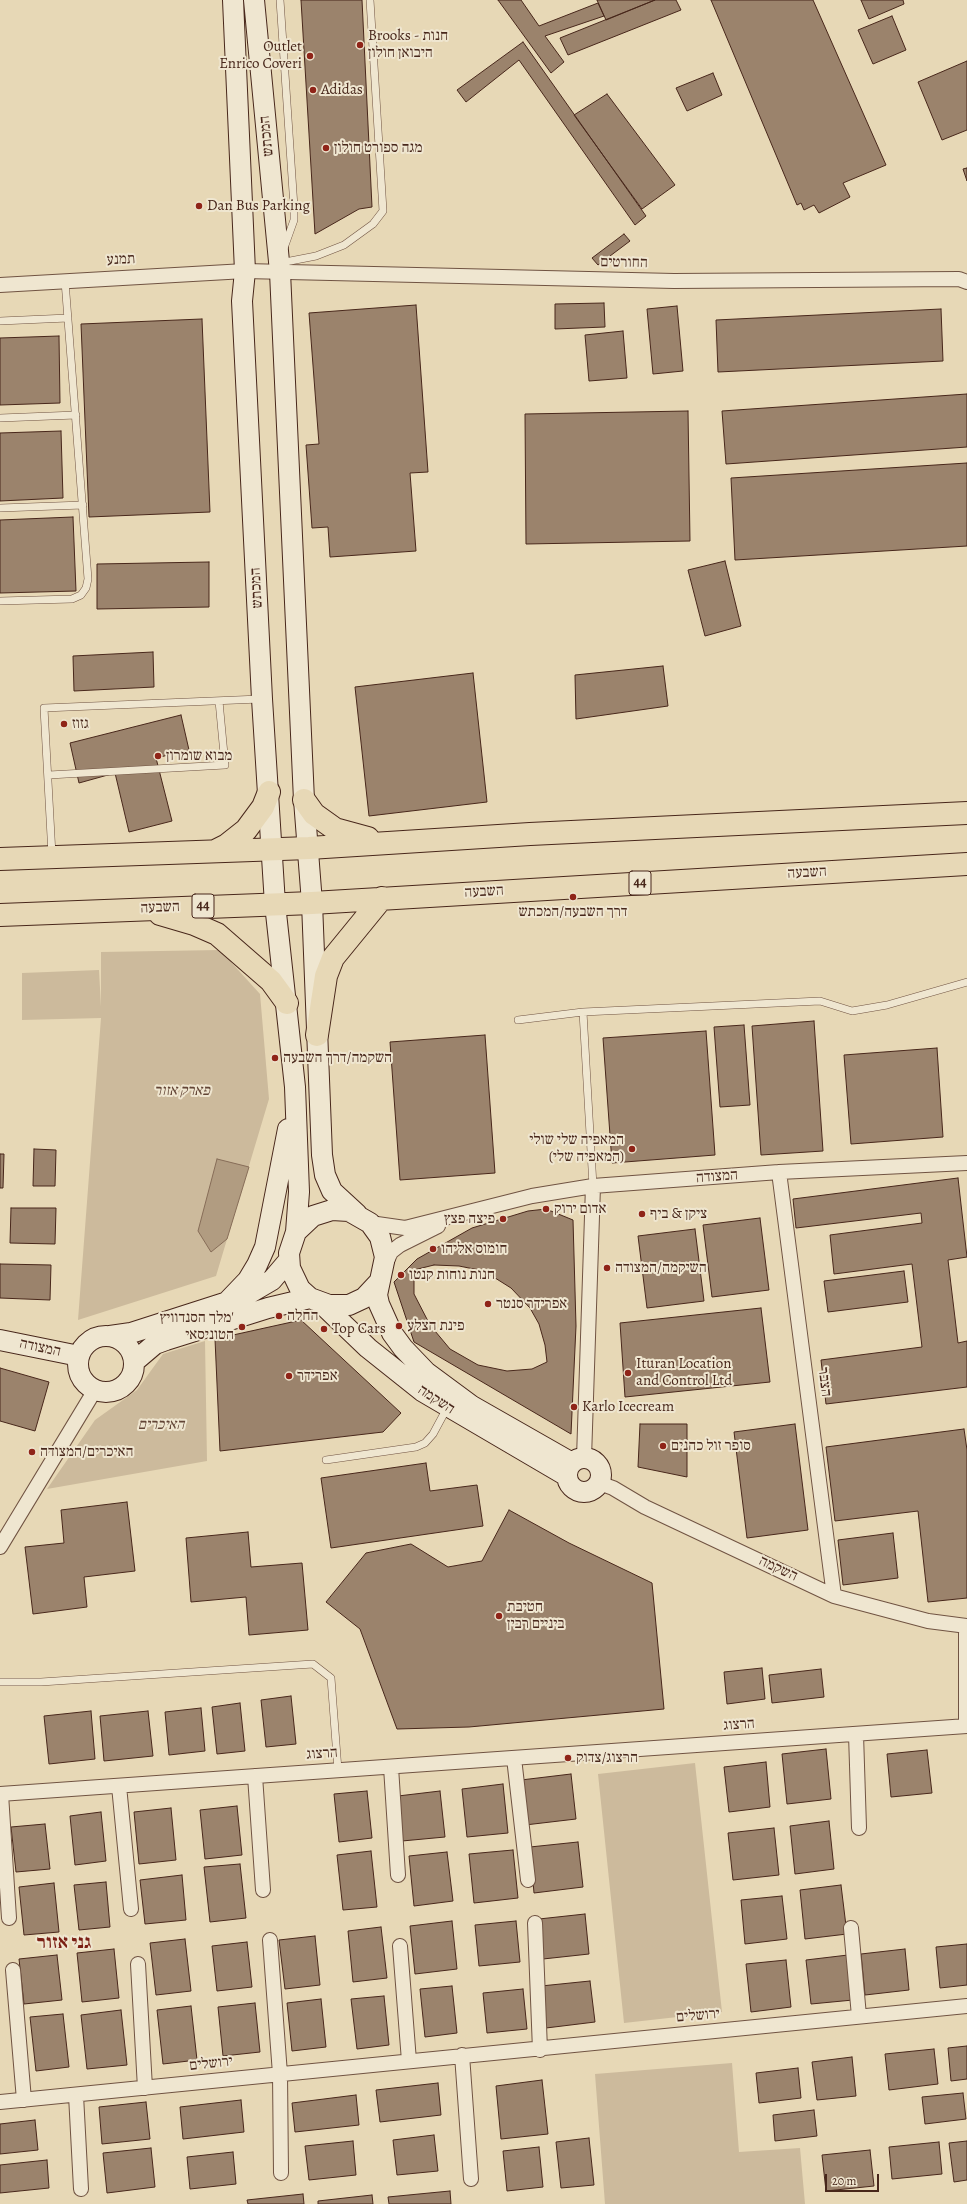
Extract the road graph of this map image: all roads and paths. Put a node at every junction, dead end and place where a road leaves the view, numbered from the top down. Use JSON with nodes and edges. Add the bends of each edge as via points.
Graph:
{"nodes":[{"id":1,"x":233,"y":0,"type":"edge"},
{"id":2,"x":254,"y":0,"type":"edge"},
{"id":3,"x":280,"y":0,"type":"edge"},
{"id":4,"x":370,"y":0,"type":"edge"},
{"id":5,"x":280,"y":268,"type":"junction"},
{"id":6,"x":245,"y":271,"type":"junction"},
{"id":7,"x":65,"y":281,"type":"junction"},
{"id":8,"x":967,"y":282,"type":"edge"},
{"id":9,"x":0,"y":285,"type":"edge"},
{"id":10,"x":68,"y":318,"type":"junction"},
{"id":11,"x":0,"y":321,"type":"edge"},
{"id":12,"x":76,"y":415,"type":"junction"},
{"id":13,"x":0,"y":418,"type":"edge"},
{"id":14,"x":83,"y":505,"type":"junction"},
{"id":15,"x":0,"y":508,"type":"edge"},
{"id":16,"x":0,"y":601,"type":"edge"},
{"id":17,"x":262,"y":699,"type":"junction"},
{"id":18,"x":219,"y":701,"type":"junction"},
{"id":19,"x":49,"y":775,"type":"junction"},
{"id":20,"x":269,"y":792,"type":"junction"},
{"id":21,"x":304,"y":800,"type":"junction"},
{"id":22,"x":967,"y":813,"type":"edge"},
{"id":23,"x":382,"y":843,"type":"junction"},
{"id":24,"x":309,"y":848,"type":"junction"},
{"id":25,"x":270,"y":850,"type":"junction"},
{"id":26,"x":211,"y":853,"type":"junction"},
{"id":27,"x":52,"y":857,"type":"junction"},
{"id":28,"x":0,"y":859,"type":"edge"},
{"id":29,"x":965,"y":868,"type":"edge"},
{"id":30,"x":382,"y":898,"type":"junction"},
{"id":31,"x":312,"y":903,"type":"junction"},
{"id":32,"x":275,"y":904,"type":"junction"},
{"id":33,"x":131,"y":909,"type":"junction"},
{"id":34,"x":0,"y":915,"type":"edge"},
{"id":35,"x":967,"y":982,"type":"edge"},
{"id":36,"x":287,"y":1003,"type":"junction"},
{"id":37,"x":583,"y":1012,"type":"junction"},
{"id":38,"x":518,"y":1020,"type":"dead end"},
{"id":39,"x":317,"y":1035,"type":"junction"},
{"id":40,"x":295,"y":1087,"type":"junction"},
{"id":41,"x":967,"y":1163,"type":"edge"},
{"id":42,"x":779,"y":1172,"type":"junction"},
{"id":43,"x":592,"y":1186,"type":"junction"},
{"id":44,"x":469,"y":1212,"type":"junction"},
{"id":45,"x":364,"y":1219,"type":"junction"},
{"id":46,"x":296,"y":1232,"type":"junction"},
{"id":47,"x":289,"y":1260,"type":"junction"},
{"id":48,"x":382,"y":1274,"type":"junction"},
{"id":49,"x":316,"y":1301,"type":"junction"},
{"id":50,"x":226,"y":1303,"type":"junction"},
{"id":51,"x":110,"y":1336,"type":"junction"},
{"id":52,"x":0,"y":1340,"type":"edge"},
{"id":53,"x":79,"y":1356,"type":"junction"},
{"id":54,"x":135,"y":1361,"type":"junction"},
{"id":55,"x":95,"y":1390,"type":"junction"},
{"id":56,"x":447,"y":1408,"type":"junction"},
{"id":57,"x":326,"y":1460,"type":"dead end"},
{"id":58,"x":574,"y":1466,"type":"junction"},
{"id":59,"x":599,"y":1483,"type":"junction"},
{"id":60,"x":0,"y":1547,"type":"edge"},
{"id":61,"x":834,"y":1596,"type":"junction"},
{"id":62,"x":967,"y":1626,"type":"edge"},
{"id":63,"x":0,"y":1682,"type":"edge"},
{"id":64,"x":967,"y":1726,"type":"edge"},
{"id":65,"x":856,"y":1734,"type":"junction"},
{"id":66,"x":514,"y":1758,"type":"junction"},
{"id":67,"x":391,"y":1767,"type":"junction"},
{"id":68,"x":338,"y":1770,"type":"junction"},
{"id":69,"x":254,"y":1776,"type":"junction"},
{"id":70,"x":119,"y":1786,"type":"junction"},
{"id":71,"x":1,"y":1794,"type":"edge"},
{"id":72,"x":859,"y":1828,"type":"dead end"},
{"id":73,"x":398,"y":1875,"type":"dead end"},
{"id":74,"x":528,"y":1880,"type":"dead end"},
{"id":75,"x":263,"y":1890,"type":"dead end"},
{"id":76,"x":131,"y":1909,"type":"dead end"},
{"id":77,"x":9,"y":1918,"type":"dead end"},
{"id":78,"x":535,"y":1923,"type":"dead end"},
{"id":79,"x":851,"y":1928,"type":"dead end"},
{"id":80,"x":270,"y":1940,"type":"dead end"},
{"id":81,"x":400,"y":1946,"type":"dead end"},
{"id":82,"x":138,"y":1964,"type":"dead end"},
{"id":83,"x":13,"y":1970,"type":"dead end"},
{"id":84,"x":967,"y":2006,"type":"edge"},
{"id":85,"x":859,"y":2016,"type":"junction"},
{"id":86,"x":540,"y":2050,"type":"junction"},
{"id":87,"x":462,"y":2055,"type":"junction"},
{"id":88,"x":409,"y":2061,"type":"junction"},
{"id":89,"x":280,"y":2074,"type":"junction"},
{"id":90,"x":145,"y":2088,"type":"junction"},
{"id":91,"x":76,"y":2095,"type":"junction"},
{"id":92,"x":24,"y":2100,"type":"junction"},
{"id":93,"x":0,"y":2102,"type":"edge"},
{"id":94,"x":281,"y":2173,"type":"dead end"},
{"id":95,"x":471,"y":2179,"type":"dead end"},
{"id":96,"x":81,"y":2189,"type":"dead end"}],
"edges":[{"from":1,"to":6,"type":"street","name":"המכתש"},
{"from":2,"to":5,"type":"street","name":"המכתש"},
{"from":3,"to":5,"type":"lane","via":[[294,220]]},
{"from":4,"to":5,"type":"lane","via":[[383,211],[373,224],[344,245]]},
{"from":5,"to":6,"type":"street"},
{"from":5,"to":8,"type":"street","name":"החורטים","via":[[674,282],[960,279]]},
{"from":5,"to":21,"type":"street","name":"המכתש"},
{"from":6,"to":7,"type":"street","name":"תמנע"},
{"from":6,"to":17,"type":"street","name":"המכתש","via":[[242,301]]},
{"from":7,"to":9,"type":"street","name":"תמנע"},
{"from":7,"to":10,"type":"lane"},
{"from":10,"to":11,"type":"lane"},
{"from":10,"to":12,"type":"lane"},
{"from":12,"to":13,"type":"lane"},
{"from":12,"to":14,"type":"lane"},
{"from":14,"to":15,"type":"lane"},
{"from":14,"to":16,"type":"lane","via":[[88,579],[81,595],[72,599]]},
{"from":17,"to":18,"type":"lane"},
{"from":17,"to":20,"type":"street","name":"המכתש"},
{"from":18,"to":19,"type":"lane","via":[[225,765]]},
{"from":18,"to":19,"type":"lane","via":[[44,708]]},
{"from":19,"to":27,"type":"lane"},
{"from":20,"to":25,"type":"street","name":"המכתש"},
{"from":20,"to":26,"type":"highway","via":[[263,807],[246,830],[227,845]]},
{"from":21,"to":23,"type":"highway","via":[[314,814],[335,829]]},
{"from":21,"to":24,"type":"street","name":"המכתש"},
{"from":22,"to":23,"type":"highway"},
{"from":23,"to":24,"type":"highway"},
{"from":24,"to":25,"type":"highway"},
{"from":24,"to":31,"type":"street","name":"המכתש"},
{"from":25,"to":26,"type":"highway"},
{"from":25,"to":32,"type":"street","name":"המכתש"},
{"from":26,"to":27,"type":"highway"},
{"from":27,"to":28,"type":"highway"},
{"from":29,"to":30,"type":"highway","name":"השבעה","number":"44"},
{"from":30,"to":31,"type":"highway","name":"השבעה","number":"44"},
{"from":30,"to":39,"type":"highway","via":[[333,958],[326,976]]},
{"from":31,"to":32,"type":"highway","name":"השבעה","number":"44"},
{"from":31,"to":39,"type":"street","name":"המכתש"},
{"from":32,"to":33,"type":"highway","name":"השבעה","number":"44"},
{"from":32,"to":36,"type":"street","name":"המכתש"},
{"from":33,"to":34,"type":"highway","name":"השבעה","number":"44"},
{"from":33,"to":36,"type":"highway","via":[[164,915],[217,934],[271,981]]},
{"from":35,"to":37,"type":"lane","via":[[887,1005],[852,1011],[820,1001]]},
{"from":36,"to":40,"type":"street","name":"המכתש"},
{"from":37,"to":38,"type":"lane"},
{"from":37,"to":43,"type":"lane"},
{"from":39,"to":45,"type":"street","name":"המכתש","via":[[325,1175],[332,1191]]},
{"from":40,"to":46,"type":"street","via":[[299,1192]]},
{"from":40,"to":50,"type":"street","via":[[283,1164],[265,1247],[248,1280]]},
{"from":41,"to":42,"type":"street","name":"המצודה"},
{"from":42,"to":43,"type":"street","name":"המצודה"},
{"from":42,"to":61,"type":"street","name":"הצבר"},
{"from":43,"to":44,"type":"street","name":"המצודה","via":[[532,1196]]},
{"from":43,"to":58,"type":"street"},
{"from":44,"to":45,"type":"street","name":"המצודה","via":[[405,1228]]},
{"from":44,"to":48,"type":"street","name":"המצודה","via":[[400,1245],[391,1252]]},
{"from":45,"to":46,"type":"street","via":[[337,1210],[321,1213],[307,1221]]},
{"from":45,"to":48,"type":"street","via":[[380,1237],[384,1247]]},
{"from":46,"to":47,"type":"street"},
{"from":47,"to":49,"type":"street","via":[[295,1282]]},
{"from":47,"to":50,"type":"street","via":[[272,1280],[258,1291]]},
{"from":48,"to":49,"type":"street","via":[[369,1294],[354,1303],[338,1306]]},
{"from":48,"to":58,"type":"street","name":"השקמה","via":[[378,1300],[386,1323],[403,1348],[426,1372],[472,1406]]},
{"from":49,"to":54,"type":"street","via":[[268,1308],[166,1340],[155,1344]]},
{"from":49,"to":56,"type":"street","name":"השקמה","via":[[396,1372]]},
{"from":50,"to":51,"type":"street","via":[[131,1333]]},
{"from":51,"to":53,"type":"street","via":[[100,1336],[91,1341]]},
{"from":51,"to":54,"type":"street","via":[[127,1344]]},
{"from":52,"to":53,"type":"street","name":"המצודה"},
{"from":53,"to":55,"type":"street","via":[[81,1377]]},
{"from":54,"to":55,"type":"street","via":[[134,1371],[123,1387],[110,1392]]},
{"from":55,"to":60,"type":"street"},
{"from":56,"to":57,"type":"lane","via":[[433,1434],[425,1443],[416,1447]]},
{"from":56,"to":58,"type":"street","name":"השקמה"},
{"from":58,"to":59,"type":"street","via":[[590,1459],[598,1466],[601,1477]]},
{"from":58,"to":59,"type":"street","via":[[570,1486],[580,1492],[591,1491]]},
{"from":59,"to":61,"type":"street","name":"השקמה"},
{"from":61,"to":62,"type":"street","name":"השקמה","via":[[928,1621]]},
{"from":62,"to":64,"type":"street"},
{"from":63,"to":68,"type":"lane","via":[[41,1682],[312,1664],[331,1678]]},
{"from":64,"to":65,"type":"street","name":"הרצוג"},
{"from":65,"to":66,"type":"street","name":"הרצוג"},
{"from":65,"to":72,"type":"street"},
{"from":66,"to":67,"type":"street","name":"הרצוג"},
{"from":66,"to":74,"type":"street"},
{"from":67,"to":68,"type":"street","name":"הרצוג"},
{"from":67,"to":73,"type":"street"},
{"from":68,"to":69,"type":"street","name":"הרצוג"},
{"from":69,"to":70,"type":"street","name":"הרצוג"},
{"from":69,"to":75,"type":"street"},
{"from":70,"to":71,"type":"street","name":"הרצוג"},
{"from":70,"to":76,"type":"street"},
{"from":71,"to":77,"type":"street","name":"הרצוג"},
{"from":78,"to":86,"type":"street"},
{"from":79,"to":85,"type":"street"},
{"from":80,"to":89,"type":"street"},
{"from":81,"to":88,"type":"street"},
{"from":82,"to":90,"type":"street"},
{"from":83,"to":92,"type":"street"},
{"from":84,"to":85,"type":"street","name":"ירושלים"},
{"from":85,"to":86,"type":"street","name":"ירושלים"},
{"from":86,"to":87,"type":"street","name":"ירושלים"},
{"from":87,"to":88,"type":"street","name":"ירושלים"},
{"from":87,"to":95,"type":"street"},
{"from":88,"to":89,"type":"street","name":"ירושלים"},
{"from":89,"to":90,"type":"street","name":"ירושלים"},
{"from":89,"to":94,"type":"street"},
{"from":90,"to":91,"type":"street","name":"ירושלים"},
{"from":91,"to":92,"type":"street","name":"ירושלים"},
{"from":91,"to":96,"type":"street"},
{"from":92,"to":93,"type":"street","name":"ירושלים"}]}
